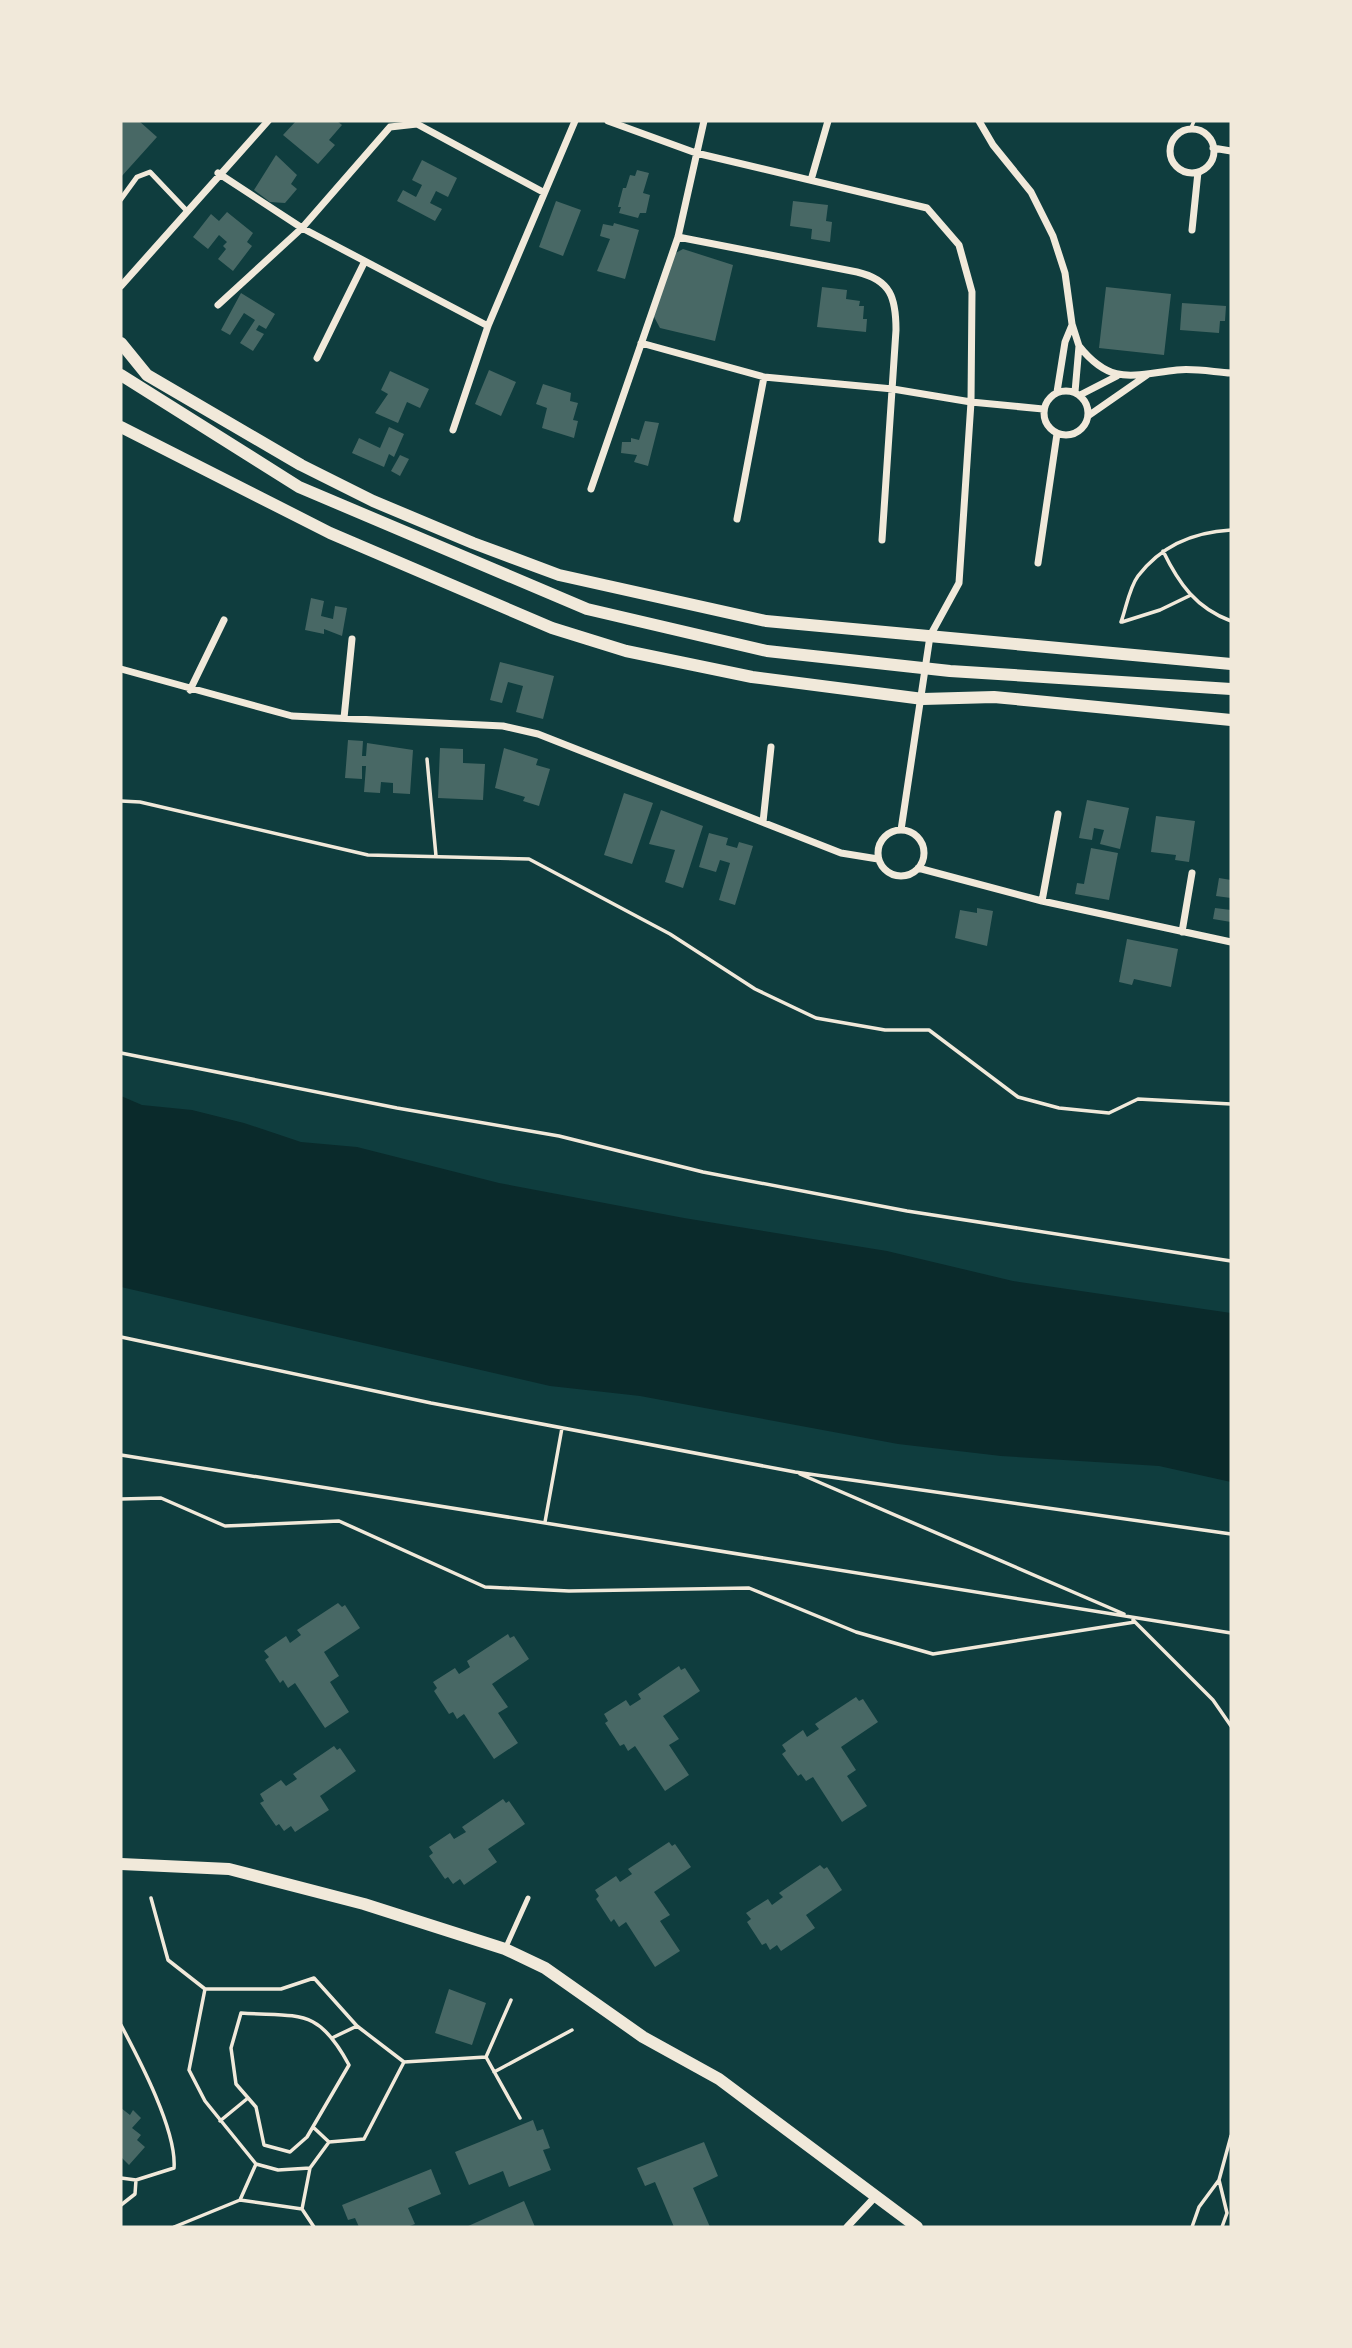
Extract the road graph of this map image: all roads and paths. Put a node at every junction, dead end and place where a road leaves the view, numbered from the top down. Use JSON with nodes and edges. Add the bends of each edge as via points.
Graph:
{"nodes":[{"id":1,"x":268,"y":121,"type":"edge"},
{"id":2,"x":575,"y":121,"type":"edge"},
{"id":3,"x":608,"y":121,"type":"edge"},
{"id":4,"x":704,"y":121,"type":"edge"},
{"id":5,"x":828,"y":121,"type":"edge"},
{"id":6,"x":979,"y":121,"type":"edge"},
{"id":7,"x":1193,"y":125,"type":"edge"},
{"id":8,"x":1213,"y":148,"type":"junction"},
{"id":9,"x":1231,"y":151,"type":"edge"},
{"id":10,"x":696,"y":152,"type":"junction"},
{"id":11,"x":1198,"y":172,"type":"junction"},
{"id":12,"x":218,"y":173,"type":"junction"},
{"id":13,"x":811,"y":180,"type":"junction"},
{"id":14,"x":543,"y":192,"type":"junction"},
{"id":15,"x":121,"y":199,"type":"edge"},
{"id":16,"x":186,"y":210,"type":"junction"},
{"id":17,"x":302,"y":228,"type":"junction"},
{"id":18,"x":1192,"y":230,"type":"dead end"},
{"id":19,"x":678,"y":237,"type":"junction"},
{"id":20,"x":364,"y":263,"type":"junction"},
{"id":21,"x":121,"y":286,"type":"edge"},
{"id":22,"x":218,"y":305,"type":"dead end"},
{"id":23,"x":1072,"y":324,"type":"junction"},
{"id":24,"x":488,"y":327,"type":"junction"},
{"id":25,"x":121,"y":343,"type":"edge"},
{"id":26,"x":641,"y":343,"type":"junction"},
{"id":27,"x":1079,"y":346,"type":"junction"},
{"id":28,"x":317,"y":358,"type":"dead end"},
{"id":29,"x":1231,"y":373,"type":"edge"},
{"id":30,"x":121,"y":375,"type":"edge"},
{"id":31,"x":1147,"y":375,"type":"junction"},
{"id":32,"x":1117,"y":376,"type":"junction"},
{"id":33,"x":764,"y":377,"type":"junction"},
{"id":34,"x":893,"y":389,"type":"junction"},
{"id":35,"x":1057,"y":392,"type":"junction"},
{"id":36,"x":1077,"y":394,"type":"junction"},
{"id":37,"x":971,"y":402,"type":"junction"},
{"id":38,"x":1043,"y":409,"type":"junction"},
{"id":39,"x":1088,"y":416,"type":"junction"},
{"id":40,"x":121,"y":427,"type":"edge"},
{"id":41,"x":453,"y":430,"type":"dead end"},
{"id":42,"x":1057,"y":434,"type":"junction"},
{"id":43,"x":591,"y":489,"type":"dead end"},
{"id":44,"x":737,"y":519,"type":"dead end"},
{"id":45,"x":1231,"y":530,"type":"edge"},
{"id":46,"x":882,"y":540,"type":"dead end"},
{"id":47,"x":1163,"y":551,"type":"junction"},
{"id":48,"x":1038,"y":563,"type":"dead end"},
{"id":49,"x":1191,"y":595,"type":"junction"},
{"id":50,"x":224,"y":620,"type":"dead end"},
{"id":51,"x":1231,"y":621,"type":"edge"},
{"id":52,"x":352,"y":639,"type":"dead end"},
{"id":53,"x":930,"y":639,"type":"junction"},
{"id":54,"x":1231,"y":664,"type":"edge"},
{"id":55,"x":121,"y":669,"type":"edge"},
{"id":56,"x":190,"y":690,"type":"junction"},
{"id":57,"x":1231,"y":690,"type":"edge"},
{"id":58,"x":923,"y":697,"type":"junction"},
{"id":59,"x":344,"y":718,"type":"junction"},
{"id":60,"x":1231,"y":720,"type":"edge"},
{"id":61,"x":771,"y":747,"type":"dead end"},
{"id":62,"x":426,"y":759,"type":"dead end"},
{"id":63,"x":121,"y":801,"type":"edge"},
{"id":64,"x":1058,"y":814,"type":"dead end"},
{"id":65,"x":763,"y":822,"type":"junction"},
{"id":66,"x":901,"y":830,"type":"junction"},
{"id":67,"x":436,"y":856,"type":"junction"},
{"id":68,"x":878,"y":859,"type":"junction"},
{"id":69,"x":918,"y":868,"type":"junction"},
{"id":70,"x":1192,"y":873,"type":"dead end"},
{"id":71,"x":1042,"y":901,"type":"junction"},
{"id":72,"x":1182,"y":932,"type":"junction"},
{"id":73,"x":1231,"y":942,"type":"edge"},
{"id":74,"x":121,"y":1053,"type":"edge"},
{"id":75,"x":1231,"y":1104,"type":"edge"},
{"id":76,"x":1231,"y":1261,"type":"edge"},
{"id":77,"x":121,"y":1337,"type":"edge"},
{"id":78,"x":562,"y":1428,"type":"junction"},
{"id":79,"x":121,"y":1455,"type":"edge"},
{"id":80,"x":794,"y":1472,"type":"junction"},
{"id":81,"x":121,"y":1499,"type":"edge"},
{"id":82,"x":545,"y":1522,"type":"junction"},
{"id":83,"x":1231,"y":1534,"type":"edge"},
{"id":84,"x":1129,"y":1616,"type":"junction"},
{"id":85,"x":1135,"y":1622,"type":"junction"},
{"id":86,"x":1231,"y":1633,"type":"edge"},
{"id":87,"x":1231,"y":1726,"type":"edge"},
{"id":88,"x":121,"y":1864,"type":"edge"},
{"id":89,"x":151,"y":1898,"type":"dead end"},
{"id":90,"x":528,"y":1898,"type":"dead end"},
{"id":91,"x":505,"y":1949,"type":"junction"},
{"id":92,"x":205,"y":1989,"type":"junction"},
{"id":93,"x":511,"y":2000,"type":"dead end"},
{"id":94,"x":121,"y":2025,"type":"edge"},
{"id":95,"x":358,"y":2026,"type":"junction"},
{"id":96,"x":572,"y":2030,"type":"dead end"},
{"id":97,"x":334,"y":2037,"type":"junction"},
{"id":98,"x":486,"y":2057,"type":"junction"},
{"id":99,"x":404,"y":2062,"type":"junction"},
{"id":100,"x":494,"y":2072,"type":"junction"},
{"id":101,"x":248,"y":2098,"type":"junction"},
{"id":102,"x":520,"y":2118,"type":"dead end"},
{"id":103,"x":220,"y":2121,"type":"junction"},
{"id":104,"x":313,"y":2126,"type":"junction"},
{"id":105,"x":1231,"y":2136,"type":"edge"},
{"id":106,"x":329,"y":2142,"type":"junction"},
{"id":107,"x":256,"y":2164,"type":"junction"},
{"id":108,"x":310,"y":2168,"type":"junction"},
{"id":109,"x":121,"y":2178,"type":"edge"},
{"id":110,"x":136,"y":2180,"type":"junction"},
{"id":111,"x":1219,"y":2180,"type":"junction"},
{"id":112,"x":875,"y":2197,"type":"junction"},
{"id":113,"x":240,"y":2200,"type":"junction"},
{"id":114,"x":121,"y":2205,"type":"edge"},
{"id":115,"x":302,"y":2209,"type":"junction"},
{"id":116,"x":174,"y":2227,"type":"edge"},
{"id":117,"x":314,"y":2227,"type":"edge"},
{"id":118,"x":847,"y":2227,"type":"edge"},
{"id":119,"x":917,"y":2227,"type":"edge"},
{"id":120,"x":1192,"y":2227,"type":"edge"},
{"id":121,"x":1222,"y":2227,"type":"edge"}],
"edges":[{"from":1,"to":12,"type":"street"},
{"from":2,"to":14,"type":"street"},
{"from":3,"to":10,"type":"street"},
{"from":4,"to":10,"type":"street"},
{"from":5,"to":13,"type":"street"},
{"from":6,"to":23,"type":"street","via":[[1031,192],[1053,236],[1065,273]]},
{"from":7,"to":8,"type":"street","via":[[1206,134]]},
{"from":7,"to":11,"type":"street","via":[[1177,134],[1170,154],[1183,171]]},
{"from":8,"to":9,"type":"street"},
{"from":8,"to":11,"type":"street","via":[[1210,163]]},
{"from":10,"to":13,"type":"street"},
{"from":10,"to":19,"type":"street"},
{"from":11,"to":18,"type":"street"},
{"from":12,"to":16,"type":"street"},
{"from":12,"to":17,"type":"street"},
{"from":13,"to":37,"type":"street","via":[[926,208],[959,245],[972,292]]},
{"from":14,"to":17,"type":"street","via":[[417,124],[390,127]]},
{"from":14,"to":24,"type":"street"},
{"from":15,"to":16,"type":"lane","via":[[138,177],[150,172]]},
{"from":16,"to":21,"type":"street"},
{"from":17,"to":20,"type":"street"},
{"from":17,"to":22,"type":"street"},
{"from":19,"to":26,"type":"street"},
{"from":19,"to":34,"type":"street","via":[[874,276],[896,303]]},
{"from":20,"to":24,"type":"street"},
{"from":20,"to":28,"type":"street"},
{"from":23,"to":27,"type":"street"},
{"from":23,"to":35,"type":"street"},
{"from":24,"to":41,"type":"street"},
{"from":25,"to":53,"type":"street","via":[[147,375],[302,465],[398,512],[559,575],[766,621]]},
{"from":26,"to":33,"type":"street"},
{"from":26,"to":43,"type":"street"},
{"from":27,"to":32,"type":"street"},
{"from":27,"to":36,"type":"street"},
{"from":29,"to":31,"type":"street","via":[[1179,370]]},
{"from":30,"to":57,"type":"street","via":[[299,487],[587,609],[779,652],[950,671]]},
{"from":31,"to":32,"type":"street"},
{"from":31,"to":39,"type":"street"},
{"from":32,"to":36,"type":"street"},
{"from":33,"to":34,"type":"street"},
{"from":33,"to":44,"type":"street"},
{"from":34,"to":37,"type":"street"},
{"from":34,"to":46,"type":"street"},
{"from":35,"to":36,"type":"street"},
{"from":35,"to":38,"type":"street"},
{"from":36,"to":39,"type":"street","via":[[1085,401]]},
{"from":37,"to":38,"type":"street"},
{"from":37,"to":53,"type":"street","via":[[959,583]]},
{"from":38,"to":42,"type":"street","via":[[1046,424]]},
{"from":39,"to":42,"type":"street","via":[[1073,435]]},
{"from":40,"to":58,"type":"street","via":[[330,533],[552,628],[625,651],[752,677]]},
{"from":42,"to":48,"type":"street"},
{"from":45,"to":47,"type":"path","via":[[1202,531]]},
{"from":47,"to":49,"type":"path","via":[[1180,585]]},
{"from":47,"to":49,"type":"path","via":[[1136,578],[1121,622]]},
{"from":49,"to":51,"type":"path","via":[[1212,614]]},
{"from":50,"to":56,"type":"street"},
{"from":52,"to":59,"type":"street"},
{"from":53,"to":54,"type":"street"},
{"from":53,"to":58,"type":"street"},
{"from":55,"to":56,"type":"street"},
{"from":56,"to":59,"type":"street","via":[[292,716]]},
{"from":58,"to":60,"type":"street","via":[[994,697]]},
{"from":58,"to":66,"type":"street"},
{"from":59,"to":65,"type":"street","via":[[503,726],[538,734]]},
{"from":61,"to":65,"type":"street"},
{"from":62,"to":67,"type":"path"},
{"from":63,"to":67,"type":"path","via":[[368,855]]},
{"from":64,"to":71,"type":"street"},
{"from":65,"to":68,"type":"street","via":[[841,853]]},
{"from":66,"to":68,"type":"street","via":[[883,838]]},
{"from":66,"to":69,"type":"street","via":[[915,835],[923,847]]},
{"from":67,"to":75,"type":"path","via":[[528,859],[670,934],[755,989],[816,1018],[884,1030],[929,1030],[1018,1097],[1059,1108],[1109,1113],[1138,1099]]},
{"from":68,"to":69,"type":"street","via":[[892,874],[906,875]]},
{"from":69,"to":71,"type":"street"},
{"from":70,"to":72,"type":"street"},
{"from":71,"to":72,"type":"street"},
{"from":72,"to":73,"type":"street"},
{"from":74,"to":76,"type":"path","via":[[559,1136],[703,1172],[866,1203]]},
{"from":77,"to":78,"type":"path"},
{"from":78,"to":80,"type":"path"},
{"from":78,"to":82,"type":"path"},
{"from":79,"to":82,"type":"path"},
{"from":80,"to":83,"type":"path"},
{"from":80,"to":84,"type":"path"},
{"from":81,"to":85,"type":"path","via":[[161,1499],[225,1526],[340,1521],[485,1587],[596,1591],[749,1588],[856,1632],[933,1654]]},
{"from":82,"to":84,"type":"path"},
{"from":84,"to":85,"type":"path"},
{"from":84,"to":86,"type":"path"},
{"from":85,"to":87,"type":"path","via":[[1213,1700]]},
{"from":88,"to":91,"type":"street","via":[[229,1870],[364,1905]]},
{"from":89,"to":92,"type":"path","via":[[168,1960]]},
{"from":90,"to":91,"type":"lane"},
{"from":91,"to":112,"type":"street","via":[[545,1968],[643,2037],[719,2079]]},
{"from":92,"to":95,"type":"path","via":[[281,1989],[314,1978]]},
{"from":92,"to":103,"type":"path","via":[[189,2070]]},
{"from":93,"to":98,"type":"path"},
{"from":94,"to":110,"type":"path","via":[[176,2151],[174,2168]]},
{"from":95,"to":97,"type":"path"},
{"from":95,"to":99,"type":"path"},
{"from":96,"to":100,"type":"path"},
{"from":97,"to":101,"type":"path","via":[[310,2017],[241,2013],[231,2048],[236,2084]]},
{"from":97,"to":104,"type":"path","via":[[349,2065]]},
{"from":98,"to":99,"type":"path"},
{"from":98,"to":100,"type":"path"},
{"from":99,"to":106,"type":"path","via":[[364,2139]]},
{"from":100,"to":102,"type":"path"},
{"from":101,"to":103,"type":"path"},
{"from":101,"to":104,"type":"path","via":[[256,2107],[264,2145],[290,2152]]},
{"from":103,"to":107,"type":"path"},
{"from":104,"to":106,"type":"path"},
{"from":105,"to":111,"type":"path"},
{"from":106,"to":108,"type":"path"},
{"from":107,"to":108,"type":"path","via":[[278,2170]]},
{"from":107,"to":113,"type":"path"},
{"from":108,"to":115,"type":"path"},
{"from":109,"to":110,"type":"path"},
{"from":110,"to":114,"type":"path","via":[[135,2194]]},
{"from":111,"to":120,"type":"path","via":[[1199,2207]]},
{"from":111,"to":121,"type":"path","via":[[1227,2213]]},
{"from":112,"to":118,"type":"street"},
{"from":112,"to":119,"type":"street"},
{"from":113,"to":115,"type":"path"},
{"from":113,"to":116,"type":"path"},
{"from":115,"to":117,"type":"path"}]}
